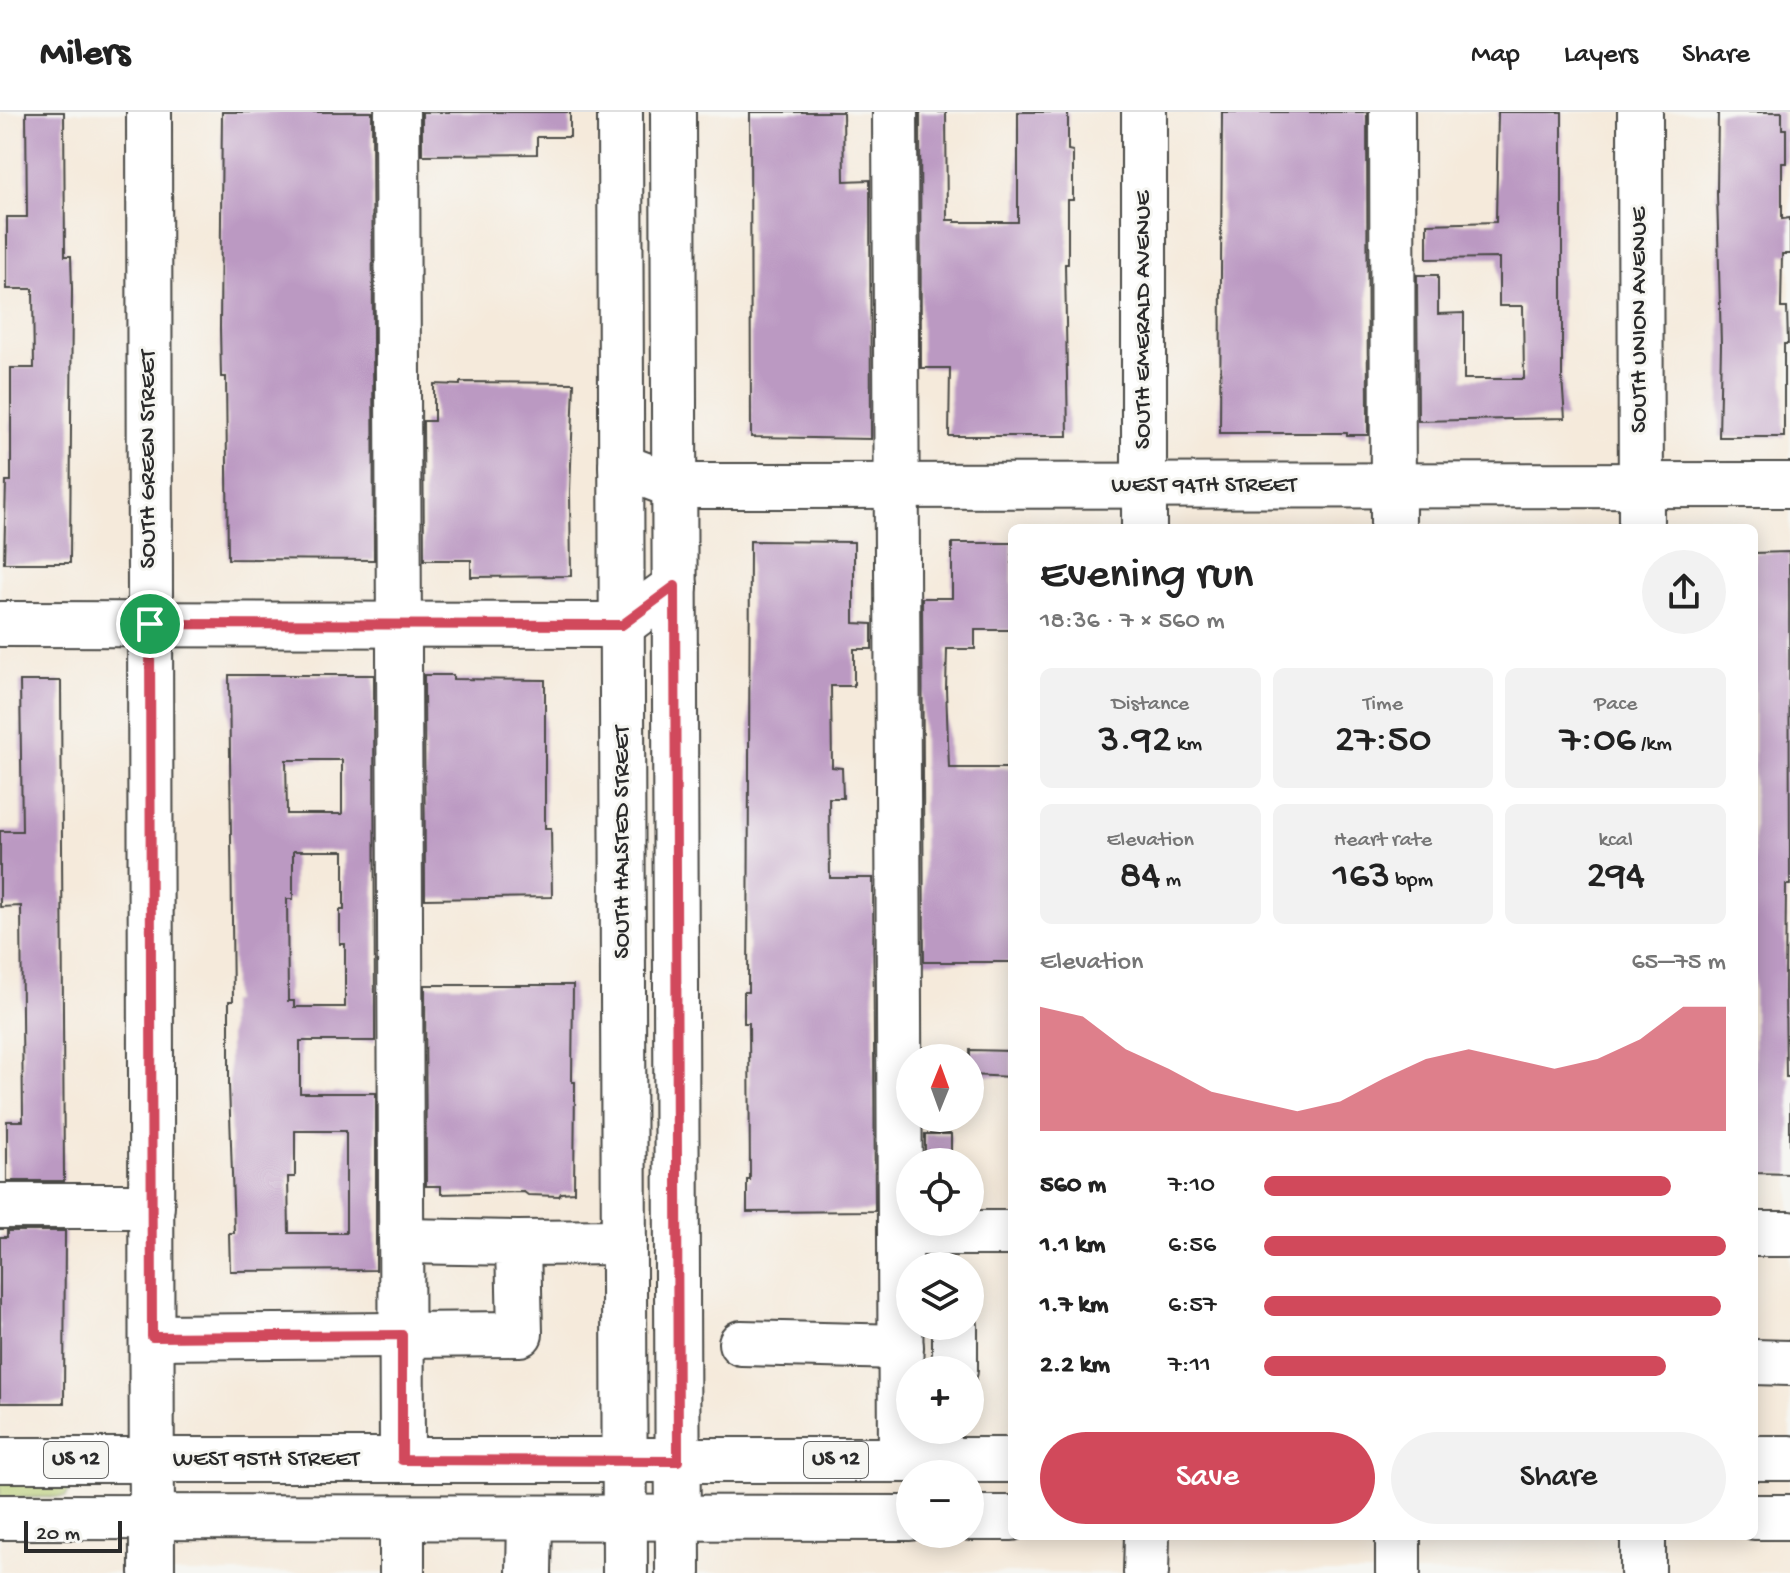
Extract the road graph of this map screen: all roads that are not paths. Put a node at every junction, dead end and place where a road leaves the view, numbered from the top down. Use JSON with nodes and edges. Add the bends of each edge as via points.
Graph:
{"nodes":[{"id":1,"x":149,"y":112,"type":"edge"},
{"id":2,"x":397,"y":112,"type":"edge"},
{"id":3,"x":620,"y":112,"type":"edge"},
{"id":4,"x":673,"y":112,"type":"edge"},
{"id":5,"x":895,"y":112,"type":"edge"},
{"id":6,"x":1144,"y":112,"type":"edge"},
{"id":7,"x":1392,"y":112,"type":"edge"},
{"id":8,"x":1640,"y":112,"type":"edge"},
{"id":9,"x":621,"y":466,"type":"junction"},
{"id":10,"x":1641,"y":485,"type":"junction"},
{"id":11,"x":1790,"y":485,"type":"edge"},
{"id":12,"x":674,"y":486,"type":"junction"},
{"id":13,"x":897,"y":486,"type":"junction"},
{"id":14,"x":1144,"y":507,"type":"edge"},
{"id":15,"x":1393,"y":507,"type":"edge"},
{"id":16,"x":1641,"y":524,"type":"edge"},
{"id":17,"x":675,"y":586,"type":"junction"},
{"id":18,"x":0,"y":624,"type":"edge"},
{"id":19,"x":150,"y":624,"type":"junction"},
{"id":20,"x":399,"y":624,"type":"junction"},
{"id":21,"x":622,"y":625,"type":"junction"},
{"id":22,"x":900,"y":1148,"type":"edge"},
{"id":23,"x":0,"y":1206,"type":"edge"},
{"id":24,"x":152,"y":1206,"type":"junction"},
{"id":25,"x":1008,"y":1234,"type":"edge"},
{"id":26,"x":1758,"y":1234,"type":"edge"},
{"id":27,"x":1790,"y":1234,"type":"edge"},
{"id":28,"x":900,"y":1236,"type":"edge"},
{"id":29,"x":910,"y":1236,"type":"edge"},
{"id":30,"x":401,"y":1241,"type":"junction"},
{"id":31,"x":624,"y":1242,"type":"junction"},
{"id":32,"x":518,"y":1243,"type":"junction"},
{"id":33,"x":955,"y":1249,"type":"edge"},
{"id":34,"x":402,"y":1335,"type":"junction"},
{"id":35,"x":152,"y":1337,"type":"junction"},
{"id":36,"x":741,"y":1343,"type":"dead end"},
{"id":37,"x":904,"y":1356,"type":"edge"},
{"id":38,"x":1758,"y":1362,"type":"edge"},
{"id":39,"x":1790,"y":1363,"type":"edge"},
{"id":40,"x":896,"y":1368,"type":"edge"},
{"id":41,"x":902,"y":1444,"type":"edge"},
{"id":42,"x":1758,"y":1458,"type":"edge"},
{"id":43,"x":1790,"y":1458,"type":"edge"},
{"id":44,"x":0,"y":1460,"type":"edge"},
{"id":45,"x":152,"y":1460,"type":"junction"},
{"id":46,"x":402,"y":1460,"type":"junction"},
{"id":47,"x":896,"y":1460,"type":"edge"},
{"id":48,"x":901,"y":1460,"type":"edge"},
{"id":49,"x":984,"y":1460,"type":"edge"},
{"id":50,"x":1008,"y":1460,"type":"edge"},
{"id":51,"x":625,"y":1461,"type":"junction"},
{"id":52,"x":678,"y":1461,"type":"junction"},
{"id":53,"x":0,"y":1517,"type":"edge"},
{"id":54,"x":152,"y":1517,"type":"junction"},
{"id":55,"x":1758,"y":1517,"type":"edge"},
{"id":56,"x":1790,"y":1517,"type":"edge"},
{"id":57,"x":402,"y":1518,"type":"junction"},
{"id":58,"x":530,"y":1518,"type":"junction"},
{"id":59,"x":625,"y":1518,"type":"junction"},
{"id":60,"x":678,"y":1518,"type":"junction"},
{"id":61,"x":896,"y":1518,"type":"edge"},
{"id":62,"x":984,"y":1518,"type":"edge"},
{"id":63,"x":1008,"y":1518,"type":"edge"},
{"id":64,"x":1147,"y":1540,"type":"edge"},
{"id":65,"x":1398,"y":1540,"type":"edge"},
{"id":66,"x":1643,"y":1540,"type":"edge"},
{"id":67,"x":152,"y":1573,"type":"edge"},
{"id":68,"x":402,"y":1573,"type":"edge"},
{"id":69,"x":529,"y":1573,"type":"edge"},
{"id":70,"x":625,"y":1573,"type":"edge"},
{"id":71,"x":678,"y":1573,"type":"edge"},
{"id":72,"x":1146,"y":1573,"type":"edge"},
{"id":73,"x":1398,"y":1573,"type":"edge"},
{"id":74,"x":1643,"y":1573,"type":"edge"}],
"edges":[{"from":1,"to":19,"type":"main road","name":"SOUTH GREEN STREET"},
{"from":2,"to":20,"type":"main road"},
{"from":3,"to":9,"type":"main road","name":"SOUTH HALSTED STREET"},
{"from":4,"to":12,"type":"main road"},
{"from":5,"to":13,"type":"main road"},
{"from":6,"to":14,"type":"main road","name":"SOUTH EMERALD AVENUE"},
{"from":7,"to":15,"type":"main road"},
{"from":8,"to":10,"type":"main road","name":"SOUTH UNION AVENUE"},
{"from":9,"to":12,"type":"main road","name":"WEST 94TH STREET"},
{"from":9,"to":21,"type":"main road","name":"SOUTH HALSTED STREET"},
{"from":10,"to":11,"type":"main road","name":"WEST 94TH STREET"},
{"from":10,"to":15,"type":"main road","name":"WEST 94TH STREET"},
{"from":10,"to":16,"type":"main road","name":"SOUTH UNION AVENUE"},
{"from":12,"to":13,"type":"main road","name":"WEST 94TH STREET"},
{"from":12,"to":17,"type":"main road"},
{"from":13,"to":14,"type":"main road","name":"WEST 94TH STREET"},
{"from":13,"to":22,"type":"main road"},
{"from":14,"to":15,"type":"main road","name":"WEST 94TH STREET"},
{"from":17,"to":21,"type":"main road"},
{"from":17,"to":52,"type":"main road"},
{"from":18,"to":19,"type":"main road"},
{"from":19,"to":20,"type":"main road"},
{"from":19,"to":24,"type":"main road","name":"SOUTH GREEN STREET"},
{"from":20,"to":21,"type":"main road"},
{"from":20,"to":30,"type":"main road"},
{"from":21,"to":31,"type":"main road","name":"SOUTH HALSTED STREET"},
{"from":23,"to":24,"type":"main road"},
{"from":24,"to":35,"type":"main road","name":"SOUTH GREEN STREET"},
{"from":25,"to":33,"type":"main road"},
{"from":26,"to":27,"type":"main road"},
{"from":28,"to":37,"type":"main road"},
{"from":29,"to":33,"type":"main road"},
{"from":30,"to":32,"type":"main road"},
{"from":30,"to":34,"type":"main road"},
{"from":31,"to":32,"type":"main road"},
{"from":31,"to":51,"type":"main road","name":"SOUTH HALSTED STREET"},
{"from":32,"to":34,"type":"main road","via":[[520,1334]]},
{"from":34,"to":35,"type":"main road"},
{"from":34,"to":46,"type":"main road"},
{"from":35,"to":45,"type":"main road","name":"SOUTH GREEN STREET"},
{"from":36,"to":40,"type":"main road"},
{"from":38,"to":39,"type":"main road"},
{"from":41,"to":48,"type":"main road"},
{"from":42,"to":43,"type":"main road"},
{"from":44,"to":45,"type":"main road","name":"WEST 95TH STREET","number":"US 12"},
{"from":45,"to":46,"type":"main road","name":"WEST 95TH STREET","number":"US 12"},
{"from":45,"to":54,"type":"main road","name":"SOUTH GREEN STREET"},
{"from":46,"to":51,"type":"main road","name":"WEST 95TH STREET","number":"US 12"},
{"from":47,"to":52,"type":"main road","name":"WEST 95TH STREET","number":"US 12"},
{"from":49,"to":50,"type":"main road","name":"WEST 95TH STREET","number":"US 12"},
{"from":51,"to":52,"type":"main road","name":"WEST 95TH STREET","number":"US 12"},
{"from":51,"to":59,"type":"main road","name":"SOUTH HALSTED STREET"},
{"from":52,"to":60,"type":"main road"},
{"from":53,"to":54,"type":"main road"},
{"from":54,"to":57,"type":"main road"},
{"from":54,"to":67,"type":"main road","name":"SOUTH GREEN STREET"},
{"from":55,"to":56,"type":"main road"},
{"from":57,"to":58,"type":"main road"},
{"from":57,"to":68,"type":"main road"},
{"from":58,"to":59,"type":"main road"},
{"from":58,"to":69,"type":"main road"},
{"from":59,"to":60,"type":"main road"},
{"from":59,"to":70,"type":"main road","name":"SOUTH HALSTED STREET"},
{"from":60,"to":61,"type":"main road"},
{"from":60,"to":71,"type":"main road"},
{"from":62,"to":63,"type":"main road"},
{"from":64,"to":72,"type":"main road"},
{"from":65,"to":73,"type":"main road"},
{"from":66,"to":74,"type":"main road"}]}
